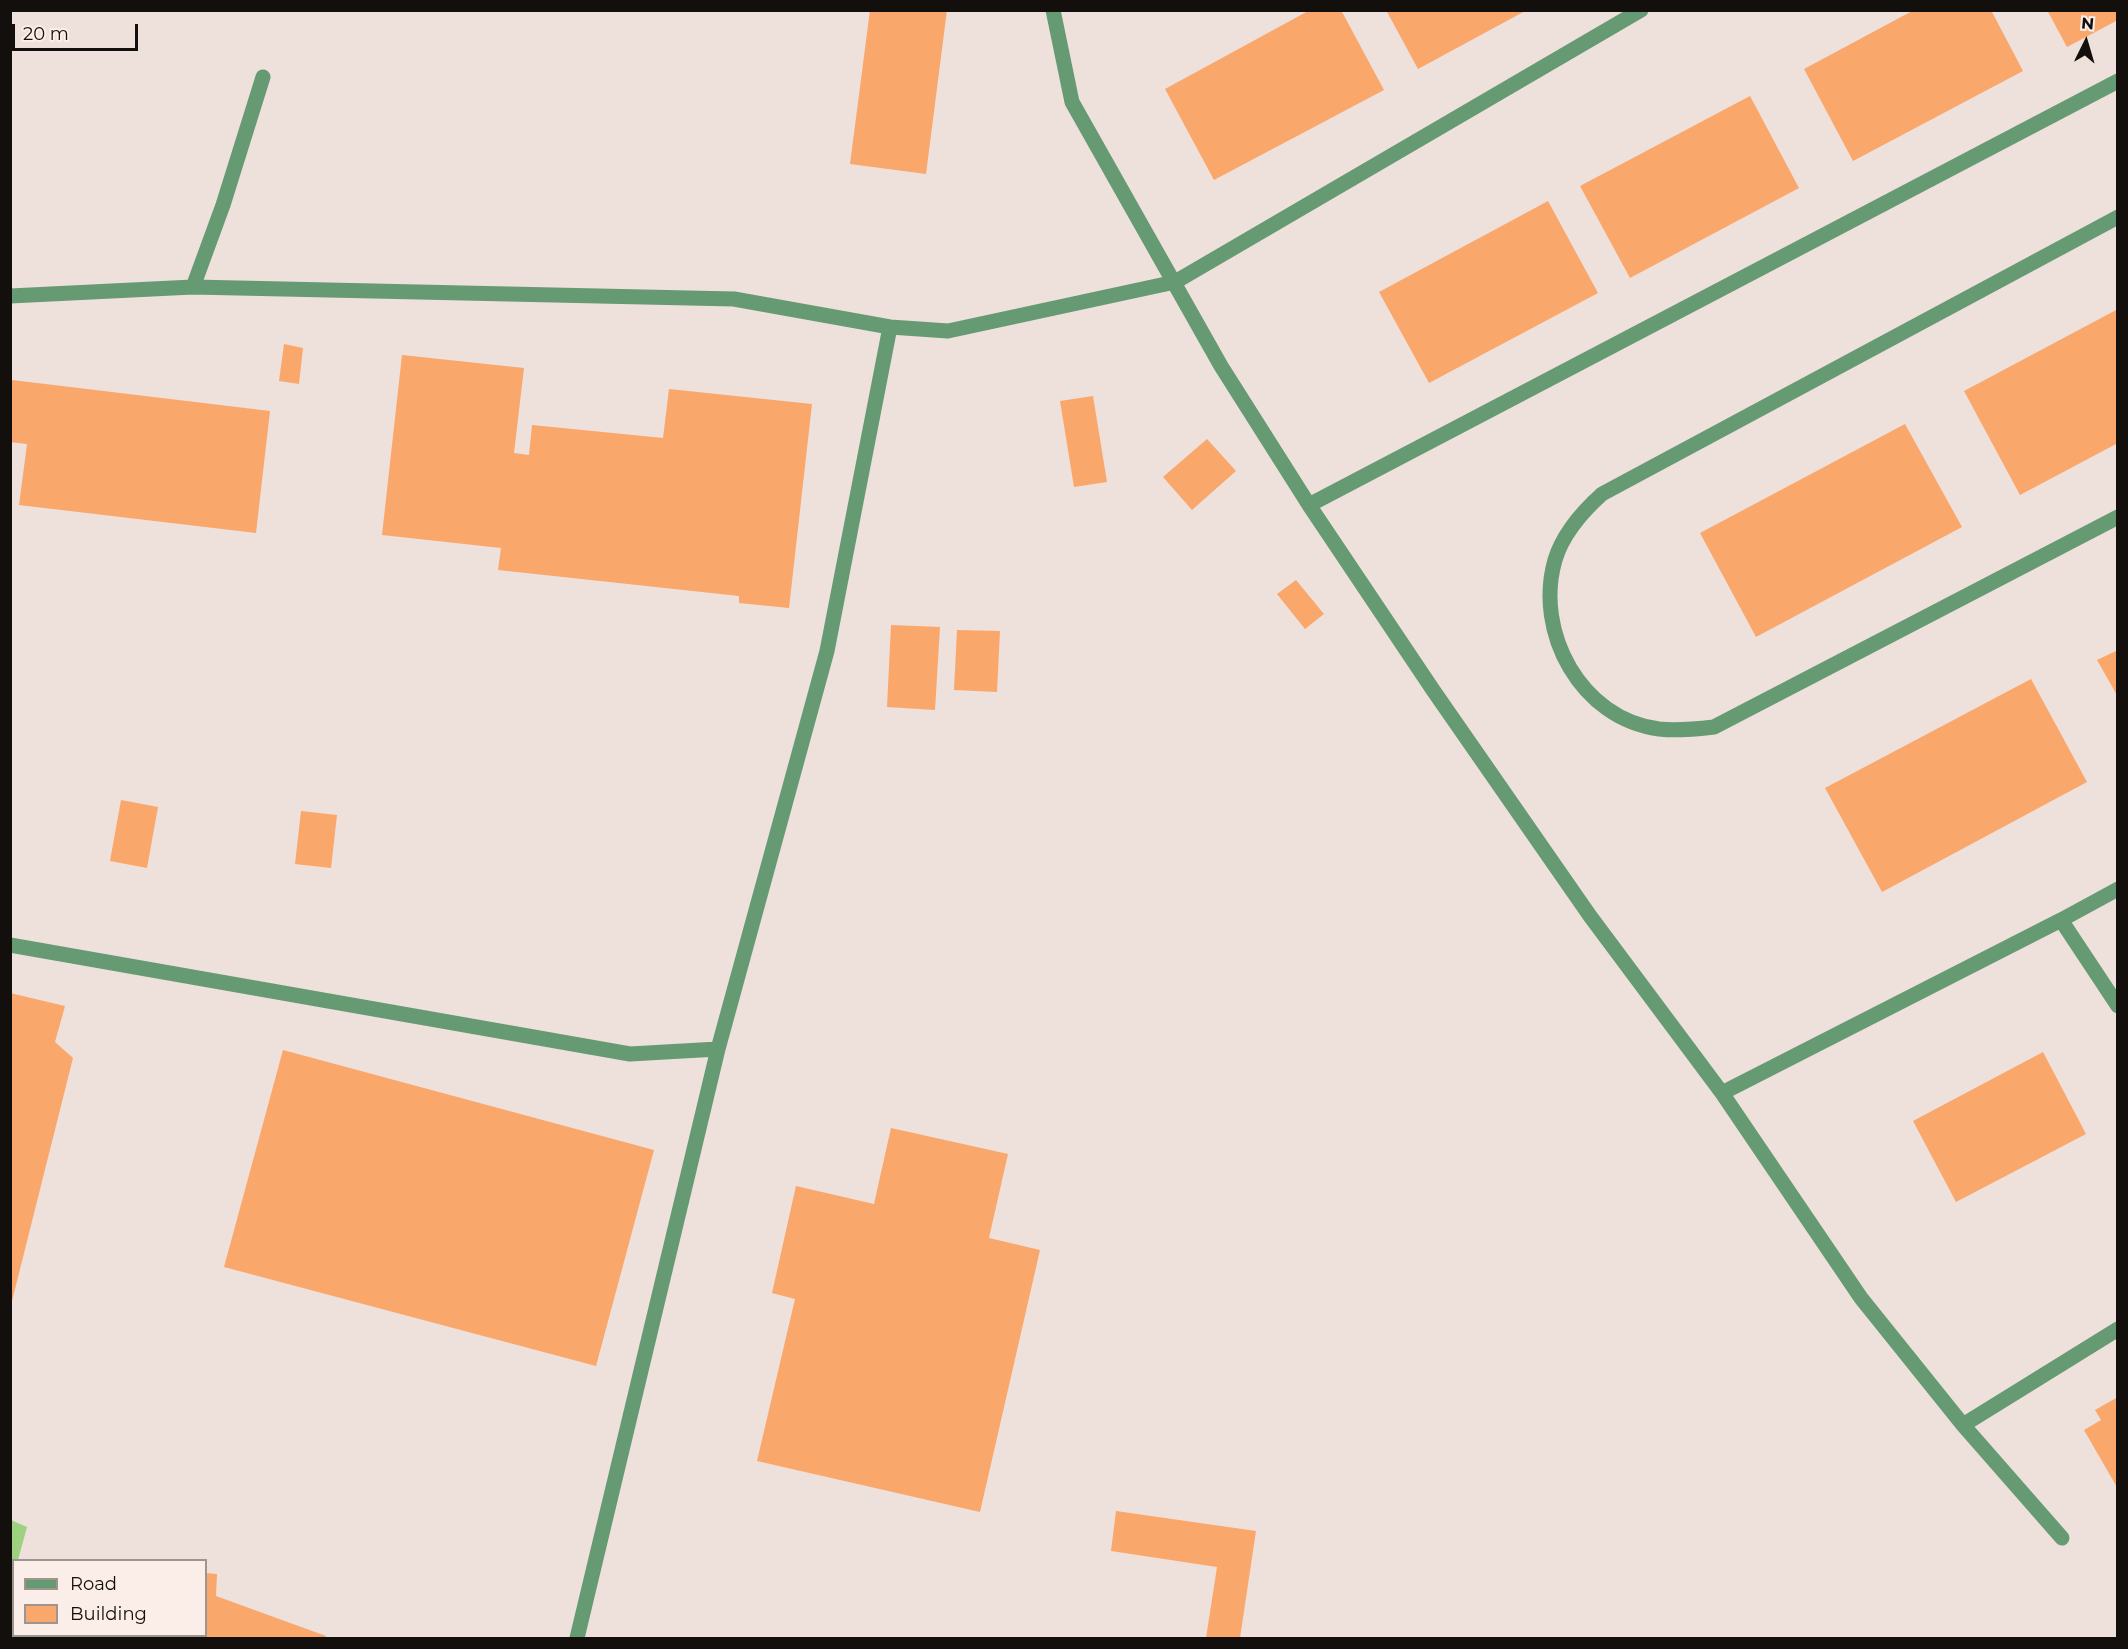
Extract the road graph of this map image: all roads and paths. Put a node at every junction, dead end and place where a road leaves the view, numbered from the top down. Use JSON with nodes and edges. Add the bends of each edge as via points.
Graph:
{"nodes":[{"id":1,"x":1053,"y":10,"type":"edge"},
{"id":2,"x":1641,"y":10,"type":"edge"},
{"id":3,"x":263,"y":77,"type":"dead end"},
{"id":4,"x":2118,"y":81,"type":"edge"},
{"id":5,"x":2118,"y":217,"type":"edge"},
{"id":6,"x":1175,"y":282,"type":"junction"},
{"id":7,"x":193,"y":287,"type":"junction"},
{"id":8,"x":10,"y":296,"type":"edge"},
{"id":9,"x":890,"y":327,"type":"junction"},
{"id":10,"x":1309,"y":505,"type":"junction"},
{"id":11,"x":2118,"y":517,"type":"edge"},
{"id":12,"x":2118,"y":889,"type":"edge"},
{"id":13,"x":2061,"y":920,"type":"junction"},
{"id":14,"x":10,"y":945,"type":"edge"},
{"id":15,"x":2118,"y":1006,"type":"edge"},
{"id":16,"x":718,"y":1049,"type":"junction"},
{"id":17,"x":1722,"y":1094,"type":"junction"},
{"id":18,"x":2118,"y":1329,"type":"edge"},
{"id":19,"x":1963,"y":1425,"type":"junction"},
{"id":20,"x":2062,"y":1538,"type":"dead end"},
{"id":21,"x":577,"y":1638,"type":"edge"}],
"edges":[{"from":1,"to":6,"type":"street","via":[[1072,102]]},
{"from":2,"to":6,"type":"street"},
{"from":3,"to":7,"type":"street"},
{"from":4,"to":10,"type":"street"},
{"from":5,"to":11,"type":"street","via":[[1602,494],[1582,512],[1567,534],[1550,585],[1550,612],[1566,664],[1583,687],[1605,706],[1629,720],[1657,729],[1686,731],[1714,727]]},
{"from":6,"to":9,"type":"street","via":[[948,331]]},
{"from":6,"to":10,"type":"street","via":[[1221,366]]},
{"from":7,"to":8,"type":"street"},
{"from":7,"to":9,"type":"street","via":[[735,298]]},
{"from":9,"to":16,"type":"street","via":[[827,651]]},
{"from":10,"to":17,"type":"street","via":[[1583,906]]},
{"from":12,"to":13,"type":"street"},
{"from":13,"to":15,"type":"street"},
{"from":13,"to":17,"type":"street"},
{"from":14,"to":16,"type":"street","via":[[630,1054]]},
{"from":16,"to":21,"type":"street"},
{"from":17,"to":19,"type":"street","via":[[1862,1298]]},
{"from":18,"to":19,"type":"street"},
{"from":19,"to":20,"type":"street"}]}
